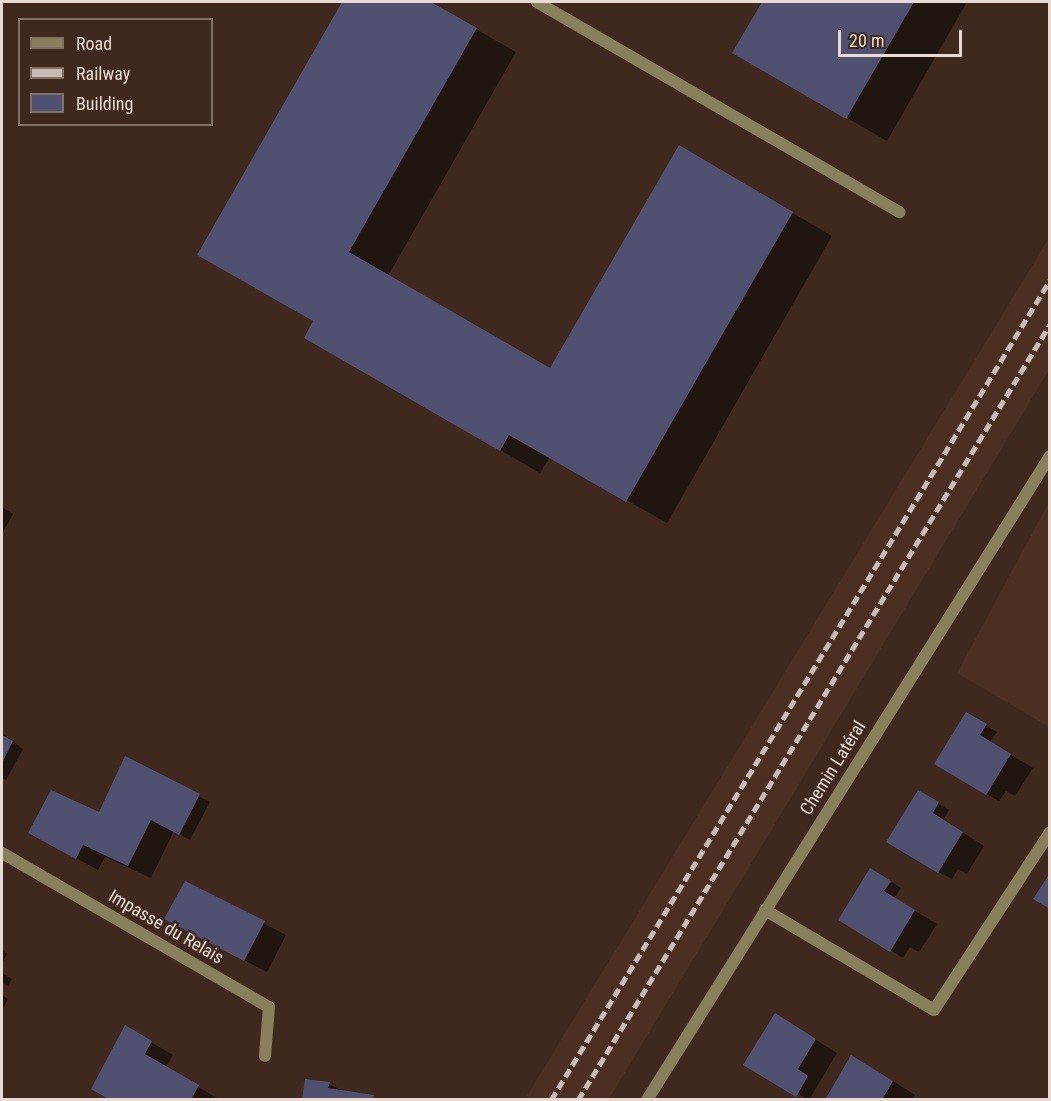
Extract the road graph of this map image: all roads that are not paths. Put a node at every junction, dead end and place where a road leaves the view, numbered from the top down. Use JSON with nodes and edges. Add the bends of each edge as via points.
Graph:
{"nodes":[{"id":1,"x":537,"y":2,"type":"edge"},
{"id":2,"x":899,"y":212,"type":"dead end"},
{"id":3,"x":1050,"y":456,"type":"edge"},
{"id":4,"x":1050,"y":832,"type":"edge"},
{"id":5,"x":2,"y":853,"type":"edge"},
{"id":6,"x":765,"y":910,"type":"junction"},
{"id":7,"x":265,"y":1056,"type":"dead end"},
{"id":8,"x":647,"y":1100,"type":"edge"}],
"edges":[{"from":1,"to":2,"type":"street"},
{"from":3,"to":6,"type":"street","name":"Chemin Latéral"},
{"from":4,"to":6,"type":"street","via":[[934,1010]]},
{"from":5,"to":7,"type":"street","name":"Impasse du Relais","via":[[269,1006]]},
{"from":6,"to":8,"type":"street","name":"Chemin Latéral"}]}
